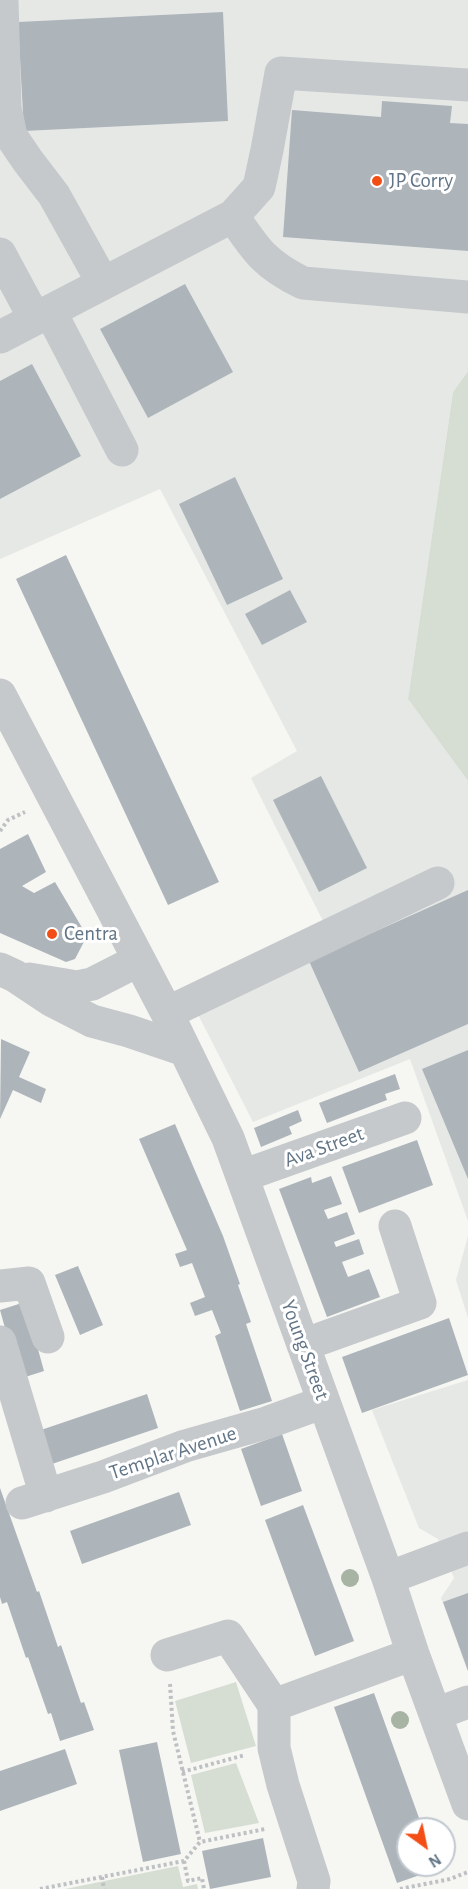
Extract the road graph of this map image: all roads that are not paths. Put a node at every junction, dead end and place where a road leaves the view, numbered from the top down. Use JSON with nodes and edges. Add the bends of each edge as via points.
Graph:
{"nodes":[{"id":1,"x":2,"y":0,"type":"edge"},
{"id":2,"x":468,"y":85,"type":"edge"},
{"id":3,"x":233,"y":216,"type":"junction"},
{"id":4,"x":0,"y":254,"type":"edge"},
{"id":5,"x":104,"y":283,"type":"junction"},
{"id":6,"x":468,"y":297,"type":"edge"},
{"id":7,"x":42,"y":315,"type":"junction"},
{"id":8,"x":0,"y":337,"type":"edge"},
{"id":9,"x":122,"y":450,"type":"dead end"},
{"id":10,"x":2,"y":703,"type":"edge"},
{"id":11,"x":438,"y":883,"type":"dead end"},
{"id":12,"x":139,"y":960,"type":"junction"},
{"id":13,"x":8,"y":973,"type":"edge"},
{"id":14,"x":167,"y":1013,"type":"junction"},
{"id":15,"x":184,"y":1050,"type":"junction"},
{"id":16,"x":405,"y":1118,"type":"dead end"},
{"id":17,"x":242,"y":1176,"type":"junction"},
{"id":18,"x":395,"y":1226,"type":"dead end"},
{"id":19,"x":0,"y":1286,"type":"edge"},
{"id":20,"x":48,"y":1337,"type":"dead end"},
{"id":21,"x":0,"y":1342,"type":"edge"},
{"id":22,"x":303,"y":1345,"type":"junction"},
{"id":23,"x":324,"y":1402,"type":"junction"},
{"id":24,"x":468,"y":1548,"type":"edge"},
{"id":25,"x":388,"y":1578,"type":"junction"},
{"id":26,"x":413,"y":1654,"type":"junction"},
{"id":27,"x":167,"y":1655,"type":"road end"},
{"id":28,"x":468,"y":1702,"type":"edge"},
{"id":29,"x":274,"y":1705,"type":"junction"},
{"id":30,"x":436,"y":1714,"type":"junction"},
{"id":31,"x":468,"y":1804,"type":"edge"},
{"id":32,"x":313,"y":1885,"type":"edge"}],
"edges":[{"from":1,"to":5,"type":"street","via":[[5,108],[11,136],[54,195]]},
{"from":2,"to":3,"type":"street","via":[[281,73],[258,187]]},
{"from":3,"to":5,"type":"street"},
{"from":3,"to":6,"type":"street","via":[[262,256],[303,284]]},
{"from":4,"to":7,"type":"street"},
{"from":5,"to":7,"type":"street"},
{"from":7,"to":8,"type":"street"},
{"from":7,"to":9,"type":"street"},
{"from":10,"to":12,"type":"street","name":"Young Street"},
{"from":11,"to":14,"type":"street"},
{"from":12,"to":13,"type":"street","via":[[92,984],[77,987]]},
{"from":12,"to":14,"type":"street","name":"Young Street"},
{"from":13,"to":15,"type":"street","via":[[92,1021]]},
{"from":14,"to":15,"type":"street","name":"Young Street"},
{"from":15,"to":17,"type":"street","name":"Young Street","via":[[228,1138]]},
{"from":16,"to":17,"type":"street","name":"Ava Street"},
{"from":17,"to":22,"type":"street","name":"Young Street"},
{"from":18,"to":22,"type":"street","via":[[420,1303]]},
{"from":19,"to":20,"type":"street","via":[[29,1283]]},
{"from":21,"to":23,"type":"street","name":"Templar Avenue","via":[[34,1500]]},
{"from":22,"to":23,"type":"street","name":"Young Street"},
{"from":23,"to":25,"type":"street","name":"Young Street"},
{"from":24,"to":25,"type":"street"},
{"from":25,"to":26,"type":"street","name":"Young Street"},
{"from":26,"to":29,"type":"street"},
{"from":26,"to":30,"type":"street","name":"Young Street"},
{"from":27,"to":29,"type":"street","via":[[228,1636]]},
{"from":28,"to":30,"type":"street"},
{"from":29,"to":32,"type":"street","via":[[274,1748]]},
{"from":30,"to":31,"type":"street","name":"Young Street"}]}
